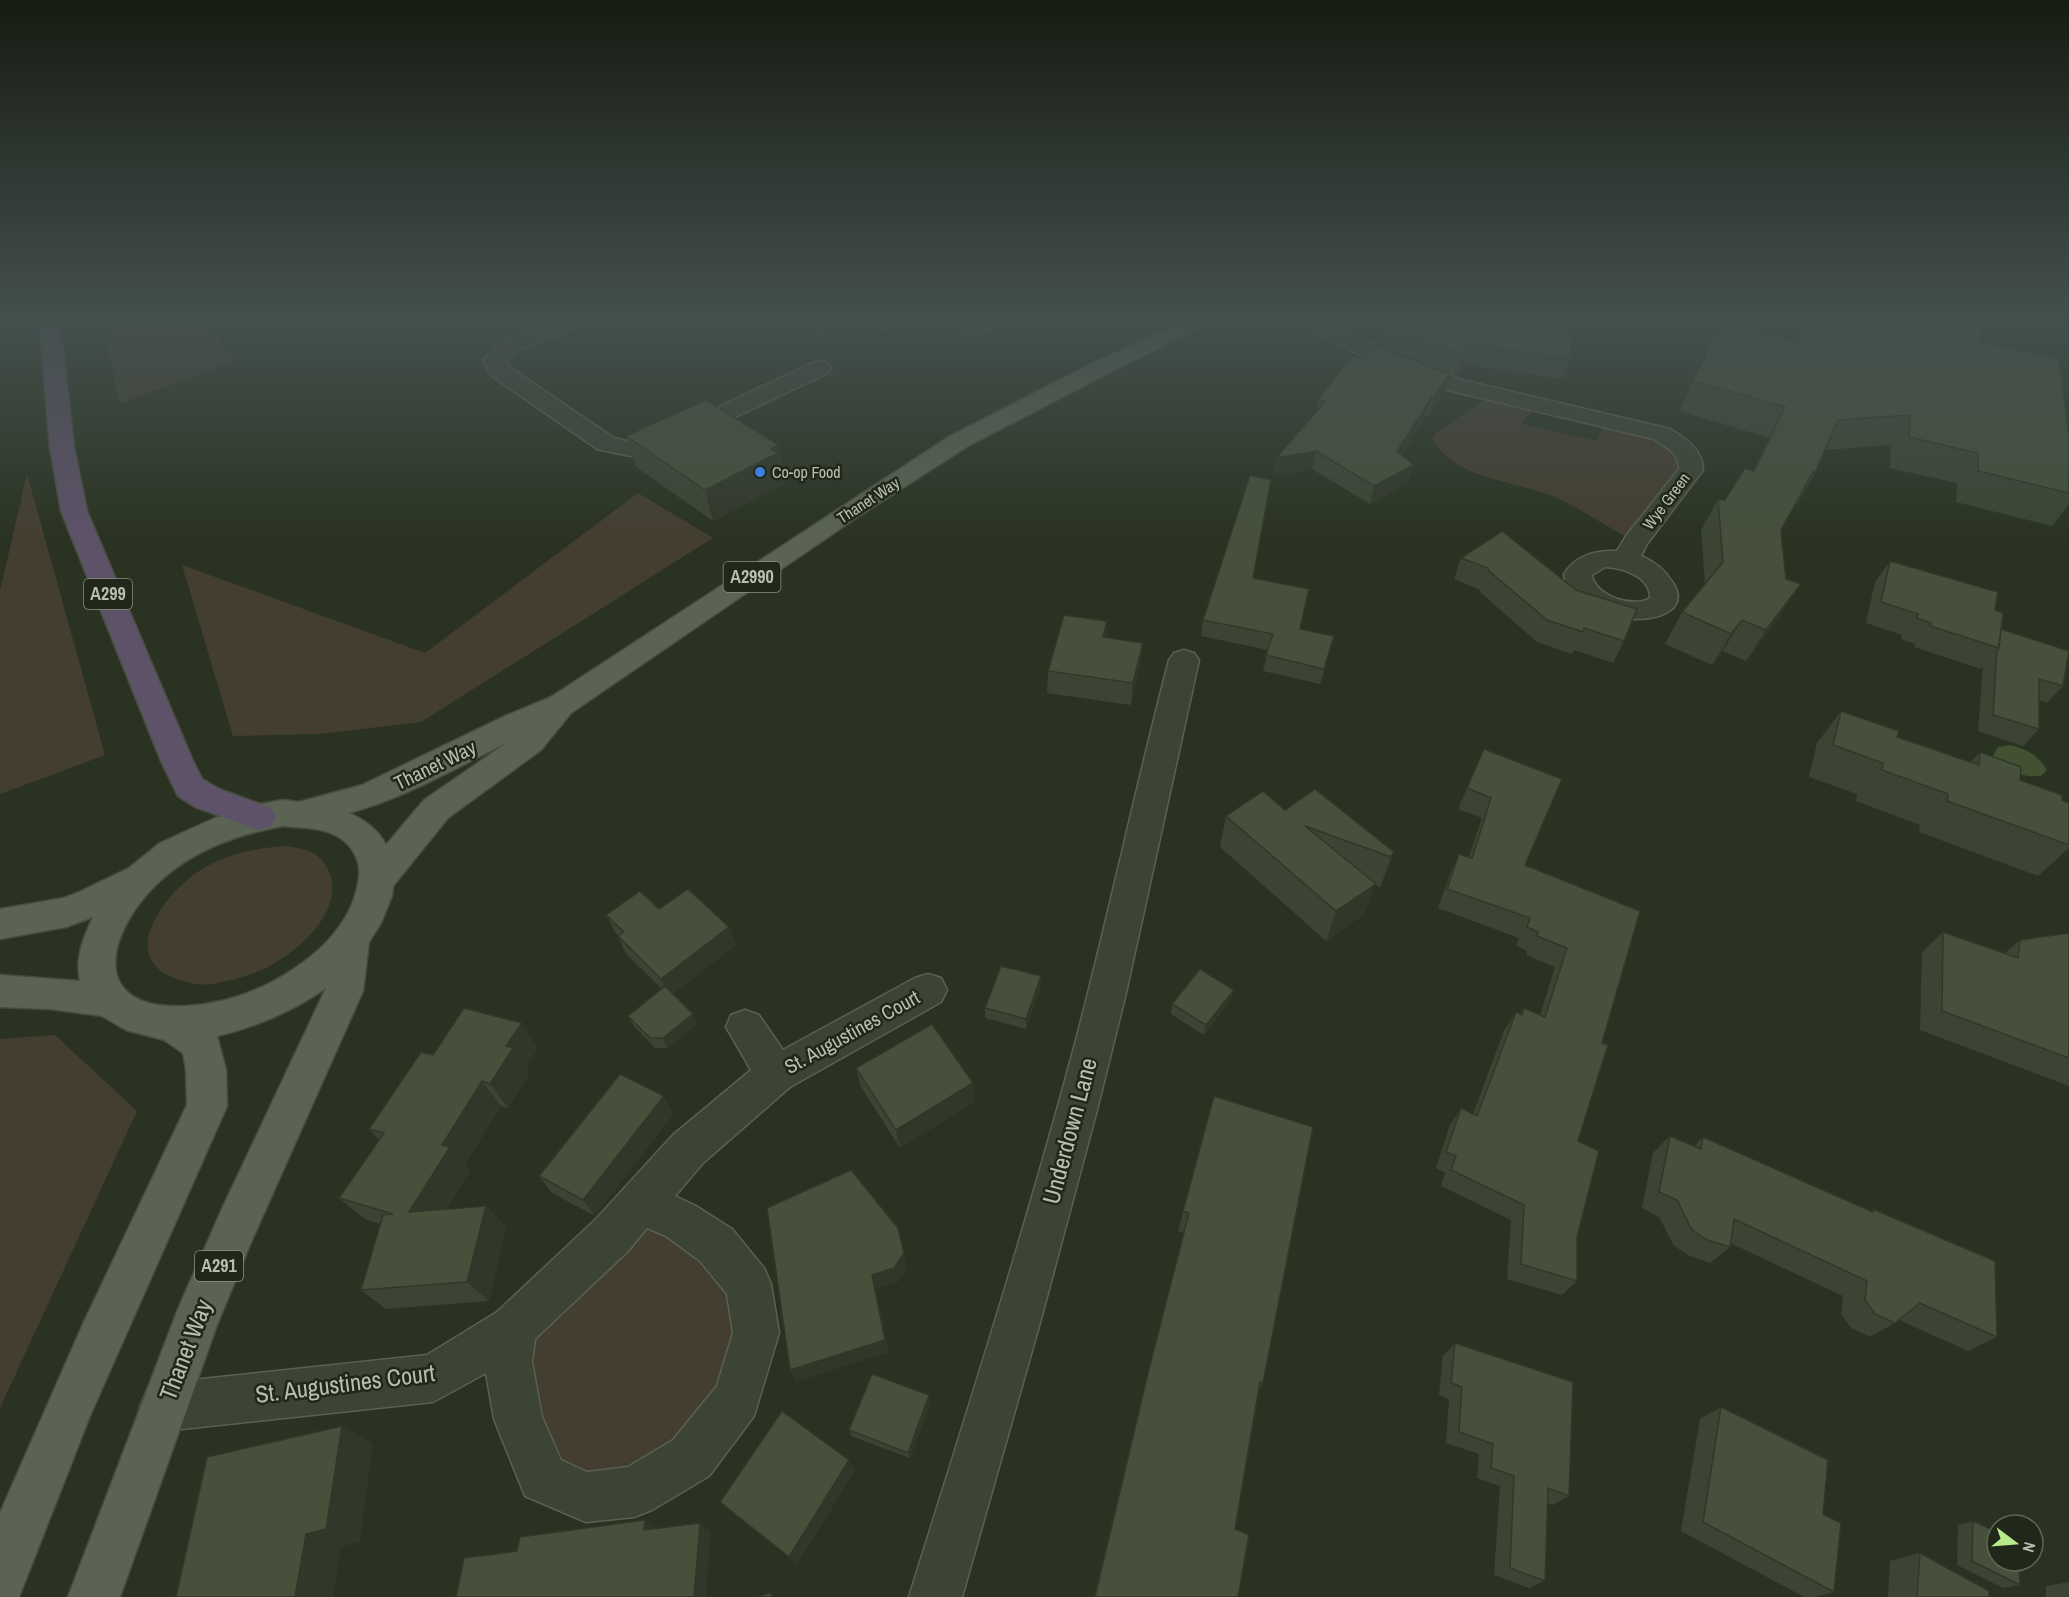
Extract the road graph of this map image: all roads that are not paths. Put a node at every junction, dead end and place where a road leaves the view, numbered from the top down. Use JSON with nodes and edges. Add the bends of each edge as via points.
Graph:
{"nodes":[{"id":1,"x":56,"y":391,"type":"edge"},
{"id":2,"x":528,"y":391,"type":"edge"},
{"id":3,"x":772,"y":391,"type":"edge"},
{"id":4,"x":1058,"y":391,"type":"edge"},
{"id":5,"x":1483,"y":391,"type":"edge"},
{"id":6,"x":1625,"y":561,"type":"dead end"},
{"id":7,"x":1184,"y":660,"type":"dead end"},
{"id":8,"x":562,"y":705,"type":"junction"},
{"id":9,"x":304,"y":813,"type":"junction"},
{"id":10,"x":259,"y":817,"type":"junction"},
{"id":11,"x":148,"y":872,"type":"junction"},
{"id":12,"x":379,"y":878,"type":"junction"},
{"id":13,"x":0,"y":924,"type":"edge"},
{"id":14,"x":351,"y":940,"type":"junction"},
{"id":15,"x":928,"y":990,"type":"dead end"},
{"id":16,"x":0,"y":991,"type":"edge"},
{"id":17,"x":110,"y":1001,"type":"junction"},
{"id":18,"x":174,"y":1024,"type":"junction"},
{"id":19,"x":745,"y":1027,"type":"dead end"},
{"id":20,"x":776,"y":1074,"type":"junction"},
{"id":21,"x":641,"y":1202,"type":"junction"},
{"id":22,"x":513,"y":1328,"type":"junction"},
{"id":23,"x":164,"y":1407,"type":"junction"},
{"id":24,"x":0,"y":1578,"type":"edge"},
{"id":25,"x":94,"y":1597,"type":"edge"},
{"id":26,"x":935,"y":1597,"type":"edge"}],
"edges":[{"from":1,"to":10,"type":"highway","number":"A299","via":[[74,511],[177,761],[190,787],[207,798]]},
{"from":2,"to":3,"type":"street","via":[[606,444],[630,449],[665,441]]},
{"from":4,"to":8,"type":"main road","name":"Thanet Way","number":"A2990","via":[[951,446]]},
{"from":5,"to":6,"type":"street","name":"Wye Green","via":[[1641,428],[1675,441],[1691,460],[1691,470],[1635,542]]},
{"from":7,"to":26,"type":"street","name":"Underdown Lane","via":[[1095,1041],[1002,1377]]},
{"from":8,"to":9,"type":"main road","name":"Thanet Way","number":"A2990","via":[[399,783]]},
{"from":8,"to":12,"type":"main road","name":"Thanet Way","number":"A2990","via":[[530,742],[436,809]]},
{"from":9,"to":10,"type":"main road"},
{"from":9,"to":12,"type":"main road","via":[[336,819],[359,832],[375,852]]},
{"from":10,"to":11,"type":"main road","via":[[220,828],[182,847]]},
{"from":11,"to":13,"type":"main road","via":[[66,912]]},
{"from":11,"to":17,"type":"main road","via":[[111,916],[96,953],[98,980]]},
{"from":12,"to":14,"type":"main road","via":[[371,908]]},
{"from":14,"to":18,"type":"main road","via":[[317,974],[272,1001],[223,1019]]},
{"from":14,"to":23,"type":"main road","name":"Thanet Way","number":"A291","via":[[344,991],[236,1226]]},
{"from":15,"to":20,"type":"street","name":"St. Augustines Court"},
{"from":16,"to":17,"type":"main road"},
{"from":17,"to":18,"type":"main road","via":[[137,1018]]},
{"from":18,"to":24,"type":"main road","via":[[201,1044],[207,1106],[36,1482]]},
{"from":19,"to":20,"type":"street","name":"St. Augustines Court"},
{"from":20,"to":21,"type":"street","name":"St. Augustines Court","via":[[688,1149]]},
{"from":21,"to":22,"type":"street","name":"St. Augustines Court","via":[[612,1235]]},
{"from":21,"to":22,"type":"street","via":[[681,1221],[716,1245],[748,1284],[756,1333],[737,1399],[691,1458],[634,1492],[586,1497],[543,1478],[518,1419],[508,1362]]},
{"from":22,"to":23,"type":"street","name":"St. Augustines Court","via":[[433,1378]]},
{"from":23,"to":25,"type":"main road","name":"Thanet Way","number":"A291"}]}
